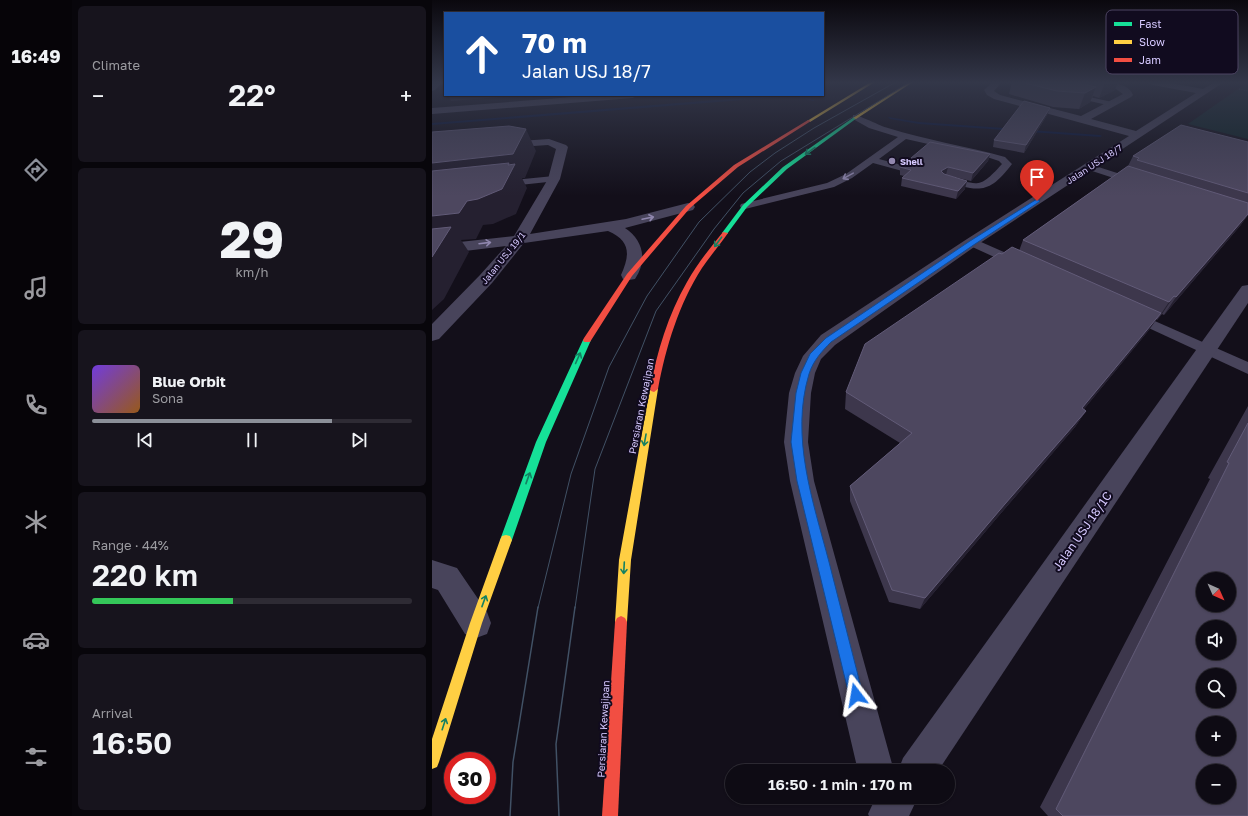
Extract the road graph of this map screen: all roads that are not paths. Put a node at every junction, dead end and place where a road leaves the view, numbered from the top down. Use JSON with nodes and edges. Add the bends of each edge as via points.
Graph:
{"nodes":[{"id":1,"x":811,"y":120,"type":"edge"},
{"id":2,"x":852,"y":120,"type":"edge"},
{"id":3,"x":859,"y":120,"type":"edge"},
{"id":4,"x":1082,"y":120,"type":"edge"},
{"id":5,"x":1162,"y":120,"type":"edge"},
{"id":6,"x":1156,"y":124,"type":"junction"},
{"id":7,"x":1172,"y":128,"type":"dead end"},
{"id":8,"x":1138,"y":135,"type":"junction"},
{"id":9,"x":905,"y":136,"type":"junction"},
{"id":10,"x":492,"y":146,"type":"edge"},
{"id":11,"x":871,"y":160,"type":"junction"},
{"id":12,"x":1089,"y":168,"type":"junction"},
{"id":13,"x":906,"y":169,"type":"edge"},
{"id":14,"x":554,"y":179,"type":"junction"},
{"id":15,"x":946,"y":179,"type":"edge"},
{"id":16,"x":1142,"y":184,"type":"edge"},
{"id":17,"x":493,"y":185,"type":"edge"},
{"id":18,"x":745,"y":206,"type":"junction"},
{"id":19,"x":688,"y":207,"type":"junction"},
{"id":20,"x":610,"y":226,"type":"junction"},
{"id":21,"x":520,"y":239,"type":"junction"},
{"id":22,"x":972,"y":242,"type":"junction"},
{"id":23,"x":432,"y":250,"type":"edge"},
{"id":24,"x":1029,"y":268,"type":"edge"},
{"id":25,"x":629,"y":275,"type":"junction"},
{"id":26,"x":1248,"y":290,"type":"edge"},
{"id":27,"x":1122,"y":310,"type":"edge"},
{"id":28,"x":432,"y":335,"type":"edge"},
{"id":29,"x":1207,"y":349,"type":"junction"},
{"id":30,"x":1248,"y":368,"type":"edge"},
{"id":31,"x":432,"y":574,"type":"edge"},
{"id":32,"x":476,"y":622,"type":"junction"},
{"id":33,"x":432,"y":762,"type":"edge"},
{"id":34,"x":874,"y":764,"type":"edge"},
{"id":35,"x":921,"y":764,"type":"edge"},
{"id":36,"x":610,"y":816,"type":"edge"}],
"edges":[{"from":1,"to":19,"type":"main road","via":[[736,166]]},
{"from":2,"to":18,"type":"main road","name":"Persiaran Kewajipan","one_way":true,"via":[[785,168]]},
{"from":3,"to":9,"type":"lane"},
{"from":4,"to":8,"type":"street"},
{"from":5,"to":6,"type":"street","name":"Jalan USJ 18/7"},
{"from":6,"to":7,"type":"street"},
{"from":6,"to":8,"type":"street","name":"Jalan USJ 18/7"},
{"from":8,"to":12,"type":"street","name":"Jalan USJ 18/7"},
{"from":9,"to":11,"type":"lane"},
{"from":9,"to":15,"type":"lane","via":[[992,156],[1007,164],[983,185],[974,186]]},
{"from":10,"to":14,"type":"street","name":"Jalan USJ 19/1","via":[[549,142],[562,147]]},
{"from":11,"to":13,"type":"lane"},
{"from":11,"to":18,"type":"lane","one_way":true,"via":[[849,176],[830,185]]},
{"from":12,"to":16,"type":"lane"},
{"from":12,"to":22,"type":"street","name":"Jalan USJ 18/7"},
{"from":14,"to":17,"type":"lane"},
{"from":14,"to":21,"type":"street","name":"Jalan USJ 19/1"},
{"from":18,"to":36,"type":"main road","name":"Persiaran Kewajipan","one_way":true,"via":[[698,269],[682,299],[656,375],[625,560]]},
{"from":20,"to":19,"type":"street","one_way":true},
{"from":19,"to":25,"type":"main road"},
{"from":20,"to":21,"type":"street"},
{"from":20,"to":25,"type":"street","via":[[632,241],[636,256]]},
{"from":23,"to":21,"type":"street","one_way":true},
{"from":21,"to":28,"type":"street","name":"Jalan USJ 19/1"},
{"from":22,"to":24,"type":"lane"},
{"from":22,"to":34,"type":"street","name":"Jalan USJ 18/7","via":[[828,340],[813,356],[800,393],[796,442],[802,481]]},
{"from":32,"to":25,"type":"main road","one_way":true,"via":[[540,442],[585,343]]},
{"from":26,"to":29,"type":"street","name":"Jalan USJ 18/1C"},
{"from":27,"to":29,"type":"lane"},
{"from":29,"to":30,"type":"lane"},
{"from":29,"to":35,"type":"street","name":"Jalan USJ 18/1C"},
{"from":31,"to":32,"type":"street","via":[[447,578]]},
{"from":33,"to":32,"type":"main road","one_way":true}]}
